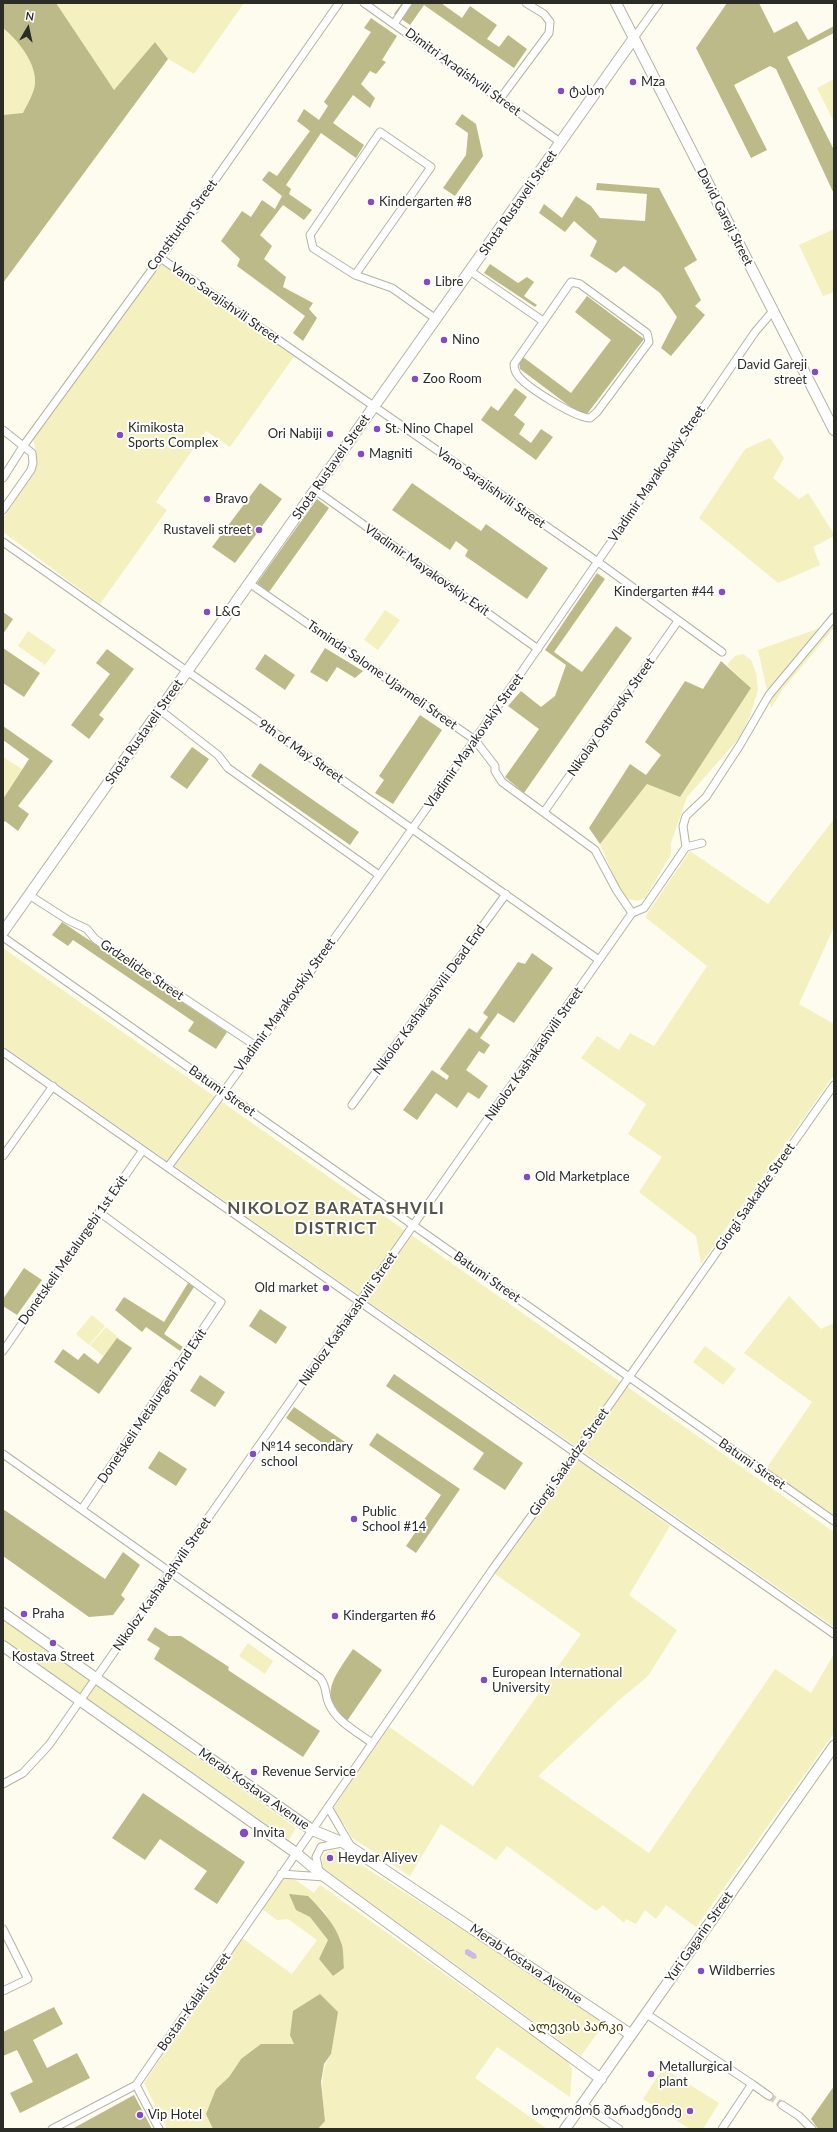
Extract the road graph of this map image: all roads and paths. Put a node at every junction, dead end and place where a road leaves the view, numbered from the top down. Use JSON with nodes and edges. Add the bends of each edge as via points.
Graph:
{"nodes":[{"id":1,"x":339,"y":3,"type":"edge"},
{"id":2,"x":364,"y":3,"type":"edge"},
{"id":3,"x":408,"y":3,"type":"edge"},
{"id":4,"x":526,"y":3,"type":"edge"},
{"id":5,"x":616,"y":3,"type":"edge"},
{"id":6,"x":659,"y":3,"type":"edge"},
{"id":7,"x":394,"y":24,"type":"junction"},
{"id":8,"x":634,"y":38,"type":"junction"},
{"id":9,"x":500,"y":99,"type":"junction"},
{"id":10,"x":560,"y":142,"type":"junction"},
{"id":11,"x":159,"y":257,"type":"junction"},
{"id":12,"x":470,"y":271,"type":"junction"},
{"id":13,"x":355,"y":275,"type":"junction"},
{"id":14,"x":773,"y":311,"type":"junction"},
{"id":15,"x":436,"y":319,"type":"junction"},
{"id":16,"x":543,"y":321,"type":"junction"},
{"id":17,"x":374,"y":407,"type":"junction"},
{"id":18,"x":832,"y":424,"type":"edge"},
{"id":19,"x":3,"y":430,"type":"edge"},
{"id":20,"x":24,"y":445,"type":"junction"},
{"id":21,"x":3,"y":478,"type":"edge"},
{"id":22,"x":315,"y":490,"type":"junction"},
{"id":23,"x":3,"y":510,"type":"edge"},
{"id":24,"x":3,"y":542,"type":"edge"},
{"id":25,"x":598,"y":562,"type":"junction"},
{"id":26,"x":249,"y":583,"type":"junction"},
{"id":27,"x":834,"y":617,"type":"edge"},
{"id":28,"x":678,"y":621,"type":"junction"},
{"id":29,"x":538,"y":649,"type":"junction"},
{"id":30,"x":722,"y":652,"type":"dead end"},
{"id":31,"x":187,"y":671,"type":"junction"},
{"id":32,"x":160,"y":710,"type":"junction"},
{"id":33,"x":475,"y":740,"type":"junction"},
{"id":34,"x":544,"y":812,"type":"junction"},
{"id":35,"x":412,"y":829,"type":"junction"},
{"id":36,"x":702,"y":843,"type":"dead end"},
{"id":37,"x":686,"y":847,"type":"junction"},
{"id":38,"x":379,"y":875,"type":"junction"},
{"id":39,"x":506,"y":894,"type":"junction"},
{"id":40,"x":29,"y":895,"type":"junction"},
{"id":41,"x":632,"y":913,"type":"junction"},
{"id":42,"x":3,"y":932,"type":"edge"},
{"id":43,"x":3,"y":936,"type":"edge"},
{"id":44,"x":599,"y":960,"type":"junction"},
{"id":45,"x":256,"y":1046,"type":"junction"},
{"id":46,"x":3,"y":1052,"type":"edge"},
{"id":47,"x":834,"y":1085,"type":"edge"},
{"id":48,"x":53,"y":1086,"type":"junction"},
{"id":49,"x":223,"y":1092,"type":"junction"},
{"id":50,"x":352,"y":1105,"type":"dead end"},
{"id":51,"x":143,"y":1150,"type":"junction"},
{"id":52,"x":3,"y":1156,"type":"edge"},
{"id":53,"x":168,"y":1167,"type":"junction"},
{"id":54,"x":100,"y":1212,"type":"junction"},
{"id":55,"x":414,"y":1226,"type":"junction"},
{"id":56,"x":360,"y":1302,"type":"junction"},
{"id":57,"x":3,"y":1351,"type":"edge"},
{"id":58,"x":629,"y":1377,"type":"junction"},
{"id":59,"x":576,"y":1453,"type":"junction"},
{"id":60,"x":3,"y":1454,"type":"edge"},
{"id":61,"x":82,"y":1509,"type":"junction"},
{"id":62,"x":834,"y":1521,"type":"edge"},
{"id":63,"x":171,"y":1571,"type":"junction"},
{"id":64,"x":3,"y":1613,"type":"edge"},
{"id":65,"x":834,"y":1634,"type":"edge"},
{"id":66,"x":3,"y":1646,"type":"edge"},
{"id":67,"x":96,"y":1678,"type":"junction"},
{"id":68,"x":80,"y":1701,"type":"junction"},
{"id":69,"x":372,"y":1743,"type":"junction"},
{"id":70,"x":834,"y":1746,"type":"edge"},
{"id":71,"x":3,"y":1784,"type":"edge"},
{"id":72,"x":328,"y":1807,"type":"junction"},
{"id":73,"x":312,"y":1830,"type":"junction"},
{"id":74,"x":305,"y":1840,"type":"joint"},
{"id":75,"x":348,"y":1845,"type":"junction"},
{"id":76,"x":296,"y":1853,"type":"junction"},
{"id":77,"x":281,"y":1874,"type":"junction"},
{"id":78,"x":323,"y":1875,"type":"junction"},
{"id":79,"x":3,"y":1929,"type":"edge"},
{"id":80,"x":3,"y":1991,"type":"edge"},
{"id":81,"x":645,"y":2013,"type":"junction"},
{"id":82,"x":630,"y":2034,"type":"junction"},
{"id":83,"x":601,"y":2079,"type":"junction"},
{"id":84,"x":752,"y":2084,"type":"junction"},
{"id":85,"x":136,"y":2085,"type":"junction"},
{"id":86,"x":769,"y":2096,"type":"tunnel mouth"},
{"id":87,"x":582,"y":2104,"type":"junction"},
{"id":88,"x":782,"y":2105,"type":"tunnel mouth"},
{"id":89,"x":52,"y":2129,"type":"edge"},
{"id":90,"x":159,"y":2129,"type":"edge"},
{"id":91,"x":565,"y":2129,"type":"edge"},
{"id":92,"x":619,"y":2129,"type":"edge"},
{"id":93,"x":722,"y":2129,"type":"edge"},
{"id":94,"x":812,"y":2129,"type":"edge"}],
"edges":[{"from":1,"to":11,"type":"street","name":"Constitution Street"},
{"from":2,"to":7,"type":"street","name":"Dimitri Araqishvili Street"},
{"from":3,"to":7,"type":"street"},
{"from":4,"to":9,"type":"street","via":[[544,14],[550,22],[549,32]]},
{"from":5,"to":8,"type":"street","name":"David Gareji Street"},
{"from":6,"to":8,"type":"street","name":"Shota Rustaveli Street"},
{"from":7,"to":9,"type":"street","name":"Dimitri Araqishvili Street"},
{"from":8,"to":10,"type":"street","name":"Shota Rustaveli Street"},
{"from":8,"to":14,"type":"street","name":"David Gareji Street"},
{"from":9,"to":10,"type":"street","name":"Dimitri Araqishvili Street"},
{"from":10,"to":12,"type":"street","name":"Shota Rustaveli Street"},
{"from":11,"to":17,"type":"street","name":"Vano Sarajishvili Street"},
{"from":11,"to":20,"type":"street","name":"Constitution Street"},
{"from":12,"to":15,"type":"street","name":"Shota Rustaveli Street"},
{"from":12,"to":16,"type":"street"},
{"from":13,"to":13,"type":"street","via":[[313,248],[310,235],[380,132],[431,167]]},
{"from":13,"to":15,"type":"street","via":[[392,288]]},
{"from":14,"to":18,"type":"street","name":"David Gareji Street"},
{"from":14,"to":25,"type":"street","name":"Vladimir Mayakovskiy Street","via":[[755,332]]},
{"from":15,"to":17,"type":"street","name":"Shota Rustaveli Street"},
{"from":16,"to":16,"type":"street","via":[[514,364],[514,368],[520,378],[583,418],[590,418],[596,412],[649,342],[647,333],[580,284],[571,282]]},
{"from":17,"to":22,"type":"street","name":"Shota Rustaveli Street"},
{"from":17,"to":25,"type":"street","name":"Vano Sarajishvili Street"},
{"from":19,"to":20,"type":"street"},
{"from":20,"to":21,"type":"street","name":"Constitution Street"},
{"from":20,"to":23,"type":"street","via":[[32,453],[33,463]]},
{"from":22,"to":26,"type":"street","name":"Shota Rustaveli Street"},
{"from":22,"to":29,"type":"street","name":"Vladimir Mayakovskiy Exit"},
{"from":24,"to":31,"type":"street","name":"9th of May Street"},
{"from":25,"to":28,"type":"street","name":"Vano Sarajishvili Street"},
{"from":25,"to":29,"type":"street","name":"Vladimir Mayakovskiy Street"},
{"from":26,"to":31,"type":"street","name":"Shota Rustaveli Street"},
{"from":26,"to":33,"type":"street","name":"Tsminda Salome Ujarmeli Street"},
{"from":27,"to":37,"type":"street","via":[[769,695],[706,797],[686,816],[683,826]]},
{"from":28,"to":30,"type":"street","name":"Vano Sarajishvili Street"},
{"from":28,"to":34,"type":"street","name":"Nikolay Ostrovsky Street"},
{"from":29,"to":33,"type":"street","name":"Vladimir Mayakovskiy Street"},
{"from":31,"to":32,"type":"street","name":"Shota Rustaveli Street"},
{"from":31,"to":35,"type":"street","name":"9th of May Street"},
{"from":32,"to":38,"type":"street","via":[[218,755],[228,768]]},
{"from":32,"to":40,"type":"street","name":"Shota Rustaveli Street"},
{"from":33,"to":34,"type":"street","name":"Tsminda Salome Ujarmeli Street","via":[[495,766],[495,771],[502,782]]},
{"from":33,"to":35,"type":"street","name":"Vladimir Mayakovskiy Street"},
{"from":34,"to":41,"type":"street","name":"Tsminda Salome Ujarmeli Street","via":[[596,850],[617,891]]},
{"from":35,"to":38,"type":"street","name":"Vladimir Mayakovskiy Street"},
{"from":35,"to":39,"type":"street","name":"9th of May Street"},
{"from":36,"to":37,"type":"street"},
{"from":37,"to":41,"type":"street","name":"Nikoloz Kashakashvili Street","via":[[644,908]]},
{"from":38,"to":45,"type":"street","name":"Vladimir Mayakovskiy Street"},
{"from":39,"to":44,"type":"street","name":"9th of May Street"},
{"from":39,"to":50,"type":"street","name":"Nikoloz Kashakashvili Dead End"},
{"from":40,"to":42,"type":"street","name":"Shota Rustaveli Street"},
{"from":40,"to":45,"type":"street","name":"Grdzelidze Street","via":[[87,929],[95,939]]},
{"from":41,"to":44,"type":"street","name":"Nikoloz Kashakashvili Street"},
{"from":43,"to":49,"type":"street","name":"Batumi Street"},
{"from":44,"to":55,"type":"street","name":"Nikoloz Kashakashvili Street"},
{"from":45,"to":49,"type":"street","name":"Vladimir Mayakovskiy Street"},
{"from":46,"to":48,"type":"street"},
{"from":47,"to":58,"type":"street","name":"Giorgi Saakadze Street"},
{"from":48,"to":51,"type":"street"},
{"from":48,"to":52,"type":"street"},
{"from":49,"to":53,"type":"street","name":"Vladimir Mayakovskiy Street"},
{"from":49,"to":55,"type":"street","name":"Batumi Street"},
{"from":51,"to":53,"type":"street"},
{"from":51,"to":54,"type":"street","name":"Donetskeli Metalurgebi 1st Exit"},
{"from":53,"to":56,"type":"street"},
{"from":54,"to":57,"type":"street","name":"Donetskeli Metalurgebi 1st Exit"},
{"from":54,"to":61,"type":"street","name":"Donetskeli Metalurgebi 2nd Exit","via":[[221,1302]]},
{"from":55,"to":56,"type":"street","name":"Nikoloz Kashakashvili Street"},
{"from":55,"to":58,"type":"street","name":"Batumi Street"},
{"from":56,"to":59,"type":"street"},
{"from":56,"to":63,"type":"street","name":"Nikoloz Kashakashvili Street"},
{"from":58,"to":59,"type":"street","name":"Giorgi Saakadze Street"},
{"from":58,"to":62,"type":"street","name":"Batumi Street"},
{"from":59,"to":65,"type":"street"},
{"from":59,"to":69,"type":"street","name":"Giorgi Saakadze Street"},
{"from":60,"to":61,"type":"street"},
{"from":61,"to":63,"type":"street"},
{"from":63,"to":67,"type":"street","name":"Nikoloz Kashakashvili Street"},
{"from":63,"to":69,"type":"street","via":[[320,1678],[326,1685],[328,1702],[334,1714]]},
{"from":64,"to":67,"type":"street","name":"Merab Kostava Avenue"},
{"from":66,"to":68,"type":"street"},
{"from":67,"to":68,"type":"street","name":"Nikoloz Kashakashvili Street"},
{"from":67,"to":73,"type":"street","name":"Merab Kostava Avenue"},
{"from":68,"to":71,"type":"street","name":"Nikoloz Kashakashvili Street","via":[[32,1764],[23,1773]]},
{"from":68,"to":76,"type":"street"},
{"from":69,"to":72,"type":"street","name":"Giorgi Saakadze Street"},
{"from":70,"to":81,"type":"street","name":"Yuri Gagarin Street"},
{"from":72,"to":73,"type":"street","name":"Giorgi Saakadze Street"},
{"from":72,"to":75,"type":"street"},
{"from":73,"to":74,"type":"street","name":"Giorgi Saakadze Street"},
{"from":73,"to":75,"type":"street","name":"Merab Kostava Avenue"},
{"from":74,"to":76,"type":"street","name":"Bostan-Kalaki Street"},
{"from":75,"to":78,"type":"street","via":[[321,1847],[316,1857]]},
{"from":75,"to":82,"type":"street","name":"Merab Kostava Avenue"},
{"from":76,"to":77,"type":"street","name":"Bostan-Kalaki Street"},
{"from":76,"to":78,"type":"street"},
{"from":77,"to":78,"type":"street"},
{"from":77,"to":85,"type":"street","name":"Bostan-Kalaki Street"},
{"from":78,"to":83,"type":"street"},
{"from":79,"to":80,"type":"street","via":[[28,1979]]},
{"from":81,"to":82,"type":"street","name":"Yuri Gagarin Street"},
{"from":81,"to":84,"type":"street"},
{"from":82,"to":83,"type":"street","name":"Yuri Gagarin Street"},
{"from":83,"to":87,"type":"street","name":"Yuri Gagarin Street"},
{"from":84,"to":86,"type":"street"},
{"from":84,"to":93,"type":"street"},
{"from":85,"to":89,"type":"street","name":"Bostan-Kalaki Street"},
{"from":85,"to":90,"type":"street"},
{"from":87,"to":91,"type":"street","name":"Yuri Gagarin Street"},
{"from":87,"to":92,"type":"street"},
{"from":88,"to":94,"type":"street","via":[[799,2116]]}]}
